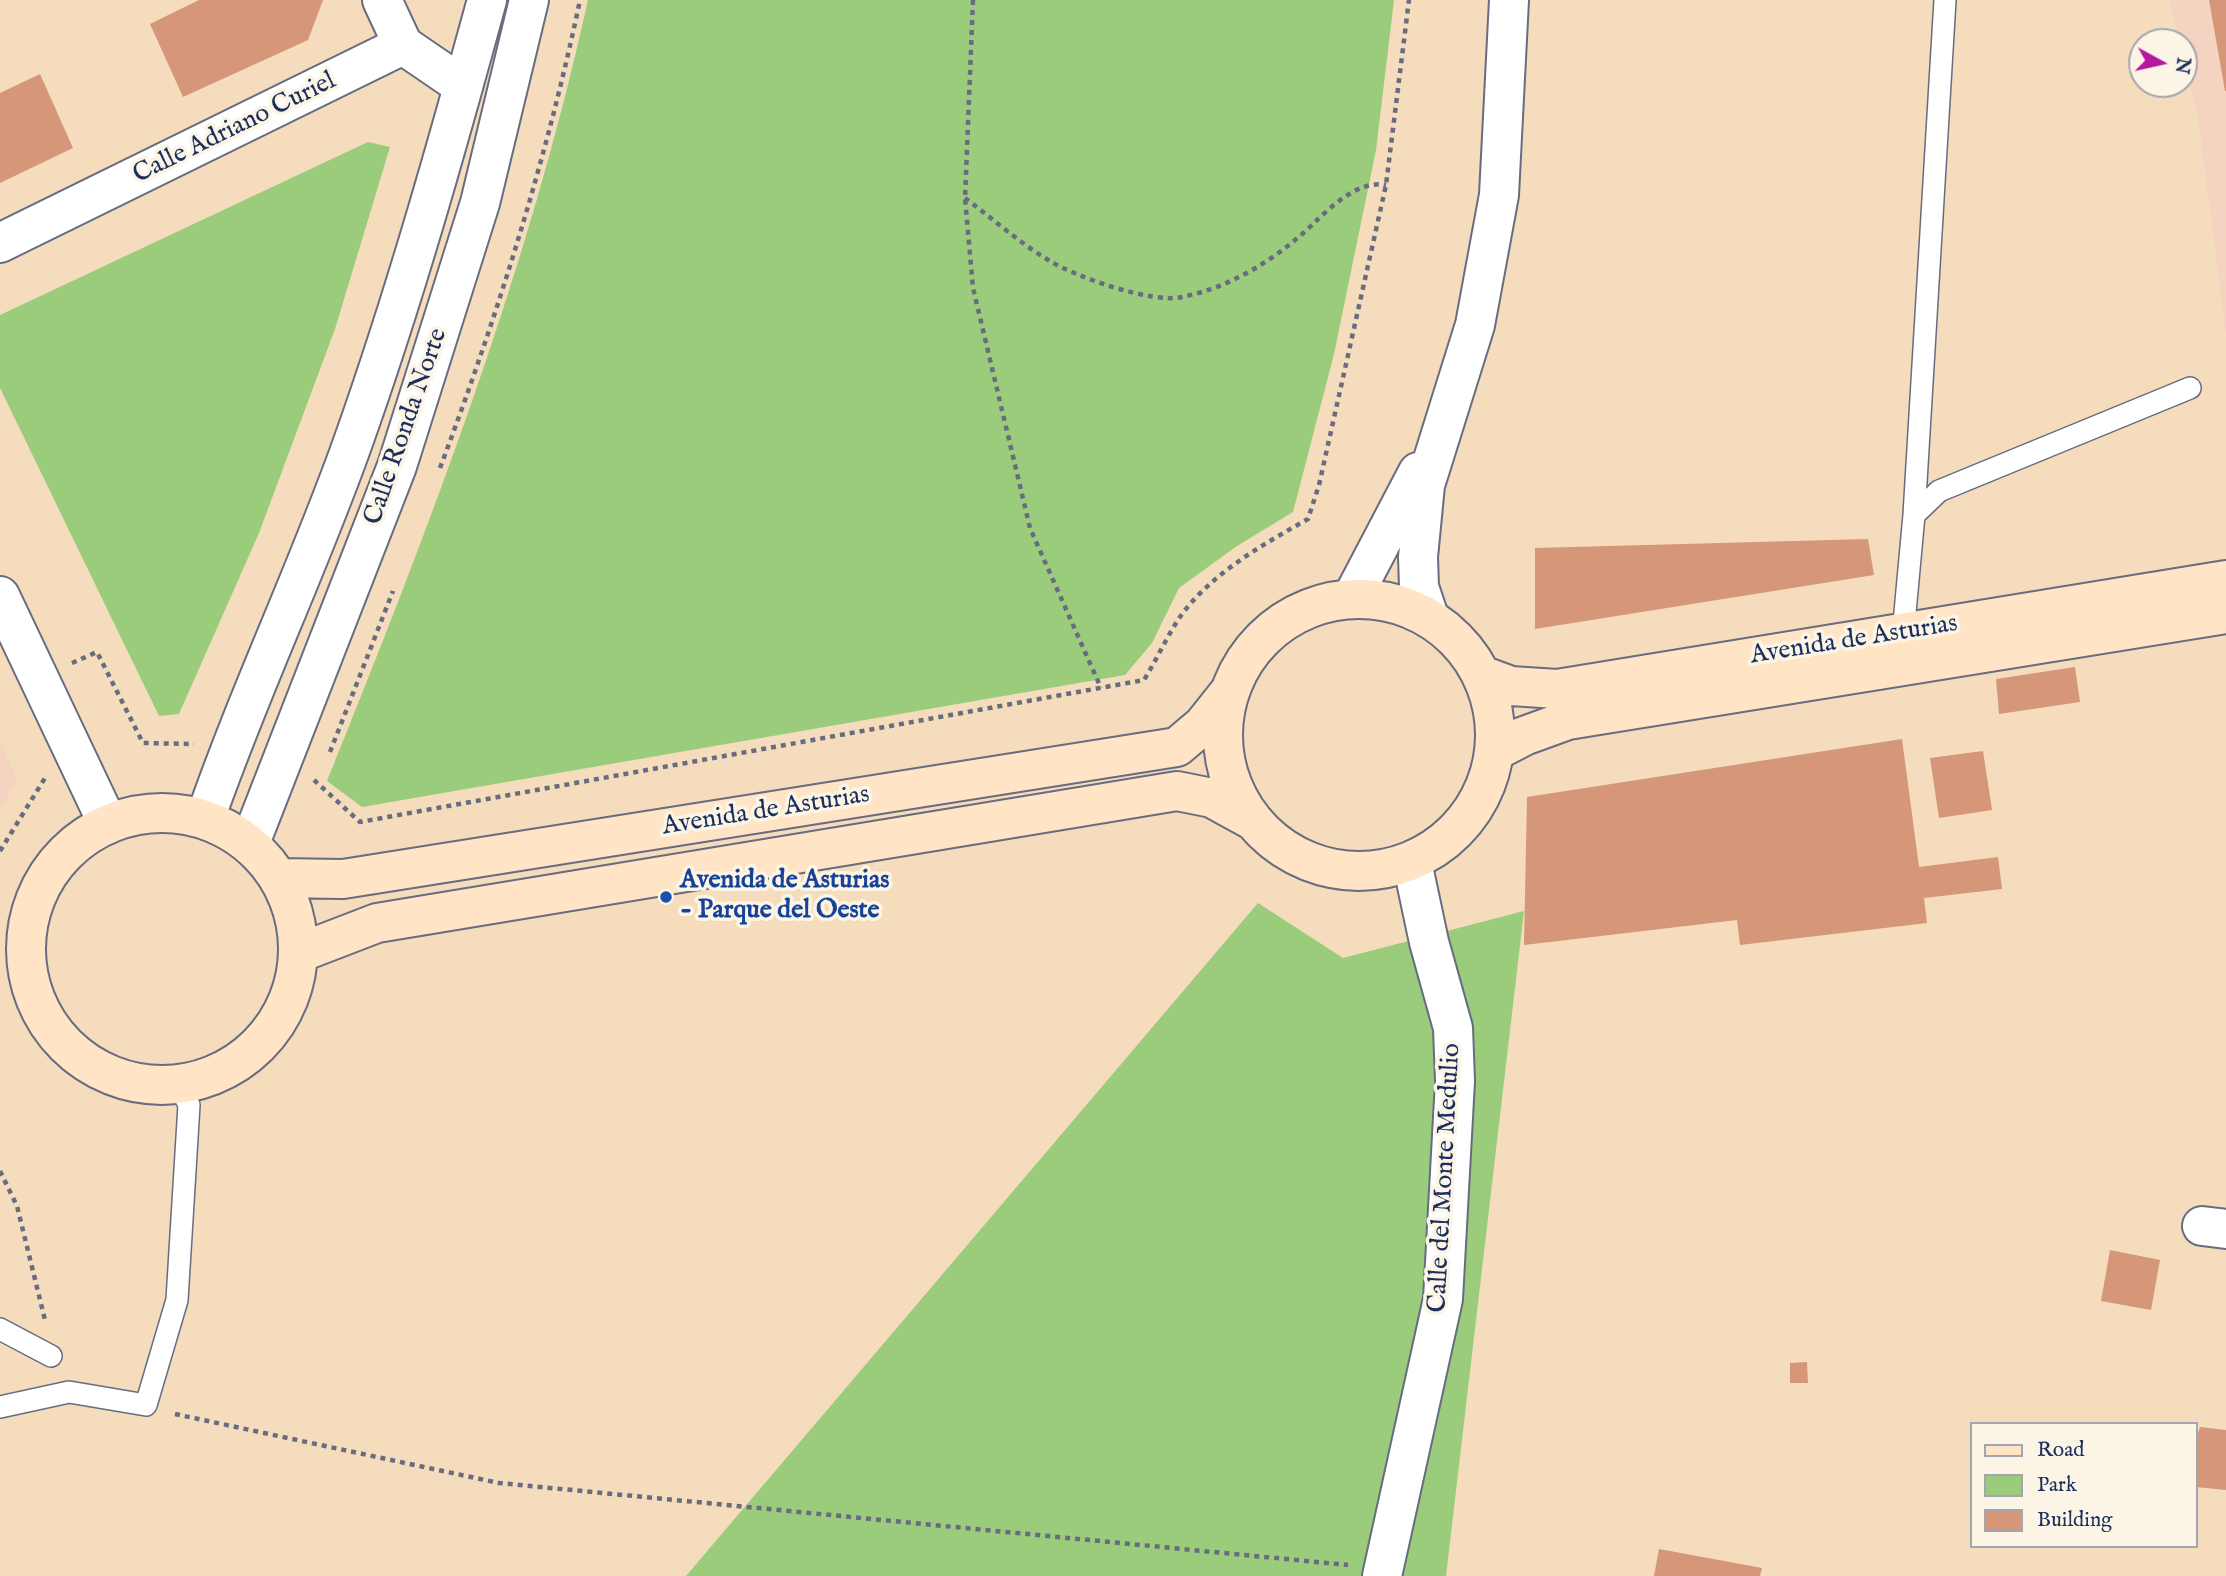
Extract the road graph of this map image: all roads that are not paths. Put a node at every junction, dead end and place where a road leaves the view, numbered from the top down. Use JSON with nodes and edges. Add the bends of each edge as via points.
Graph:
{"nodes":[{"id":1,"x":382,"y":0,"type":"edge"},
{"id":2,"x":487,"y":0,"type":"edge"},
{"id":3,"x":529,"y":0,"type":"edge"},
{"id":4,"x":1509,"y":0,"type":"edge"},
{"id":5,"x":1945,"y":0,"type":"edge"},
{"id":6,"x":403,"y":45,"type":"junction"},
{"id":7,"x":463,"y":86,"type":"junction"},
{"id":8,"x":0,"y":243,"type":"edge"},
{"id":9,"x":2190,"y":388,"type":"dead end"},
{"id":10,"x":1441,"y":430,"type":"junction"},
{"id":11,"x":1914,"y":515,"type":"junction"},
{"id":12,"x":2226,"y":580,"type":"edge"},
{"id":13,"x":0,"y":596,"type":"edge"},
{"id":14,"x":1352,"y":598,"type":"junction"},
{"id":15,"x":2226,"y":614,"type":"edge"},
{"id":16,"x":1429,"y":617,"type":"junction"},
{"id":17,"x":1903,"y":634,"type":"junction"},
{"id":18,"x":1483,"y":676,"type":"junction"},
{"id":19,"x":1230,"y":691,"type":"junction"},
{"id":20,"x":1496,"y":751,"type":"junction"},
{"id":21,"x":205,"y":819,"type":"junction"},
{"id":22,"x":1252,"y":820,"type":"junction"},
{"id":23,"x":108,"y":824,"type":"junction"},
{"id":24,"x":250,"y":843,"type":"junction"},
{"id":25,"x":1412,"y":862,"type":"junction"},
{"id":26,"x":279,"y":878,"type":"junction"},
{"id":27,"x":14,"y":926,"type":"edge"},
{"id":28,"x":299,"y":953,"type":"junction"},
{"id":29,"x":17,"y":992,"type":"edge"},
{"id":30,"x":178,"y":1086,"type":"junction"},
{"id":31,"x":0,"y":1329,"type":"edge"},
{"id":32,"x":51,"y":1356,"type":"road end"},
{"id":33,"x":0,"y":1407,"type":"edge"},
{"id":34,"x":1383,"y":1574,"type":"edge"}],
"edges":[{"from":1,"to":6,"type":"street"},
{"from":2,"to":7,"type":"street","name":"Calle Ronda Norte"},
{"from":3,"to":24,"type":"street","name":"Calle Ronda Norte","via":[[480,203],[397,466]]},
{"from":4,"to":10,"type":"street","via":[[1499,195],[1475,325]]},
{"from":5,"to":11,"type":"lane"},
{"from":6,"to":7,"type":"street"},
{"from":6,"to":8,"type":"street","name":"Calle Adriano Curiel"},
{"from":7,"to":21,"type":"street","name":"Calle Ronda Norte","via":[[410,277],[351,448]]},
{"from":9,"to":11,"type":"lane","via":[[1938,491]]},
{"from":10,"to":14,"type":"street"},
{"from":10,"to":16,"type":"street","via":[[1426,485],[1418,557],[1419,587]]},
{"from":11,"to":17,"type":"lane"},
{"from":12,"to":17,"type":"main road","name":"Avenida de Asturias"},
{"from":13,"to":23,"type":"street"},
{"from":14,"to":16,"type":"main road","via":[[1392,601]]},
{"from":14,"to":19,"type":"main road","via":[[1320,603],[1264,636]]},
{"from":15,"to":20,"type":"main road","name":"Avenida de Asturias","via":[[1568,720]]},
{"from":16,"to":18,"type":"main road","via":[[1461,643]]},
{"from":17,"to":18,"type":"main road","name":"Avenida de Asturias","via":[[1557,689],[1511,686]]},
{"from":18,"to":20,"type":"main road","via":[[1495,713]]},
{"from":19,"to":22,"type":"main road","via":[[1223,724],[1225,758],[1234,791]]},
{"from":19,"to":26,"type":"main road","name":"Avenida de Asturias","via":[[1203,725],[1177,747],[343,879]]},
{"from":20,"to":25,"type":"main road","via":[[1481,798],[1452,836]]},
{"from":21,"to":23,"type":"main road","via":[[156,812]]},
{"from":21,"to":24,"type":"main road"},
{"from":22,"to":25,"type":"main road","via":[[1284,850],[1325,868],[1368,872]]},
{"from":22,"to":28,"type":"main road","name":"Avenida de Asturias","via":[[1212,798],[1177,791],[377,923]]},
{"from":23,"to":27,"type":"main road","via":[[79,840],[56,863]]},
{"from":24,"to":26,"type":"main road"},
{"from":25,"to":34,"type":"street","name":"Calle del Monte Medulio","via":[[1454,1028],[1455,1081],[1443,1299]]},
{"from":26,"to":28,"type":"main road","via":[[293,911]]},
{"from":27,"to":29,"type":"main road"},
{"from":28,"to":30,"type":"main road","via":[[293,987],[277,1023],[250,1053],[217,1075]]},
{"from":29,"to":30,"type":"main road","via":[[68,1049],[101,1072],[139,1084]]},
{"from":30,"to":33,"type":"lane","via":[[189,1105],[177,1300],[146,1405],[69,1392]]},
{"from":31,"to":32,"type":"lane"}]}
